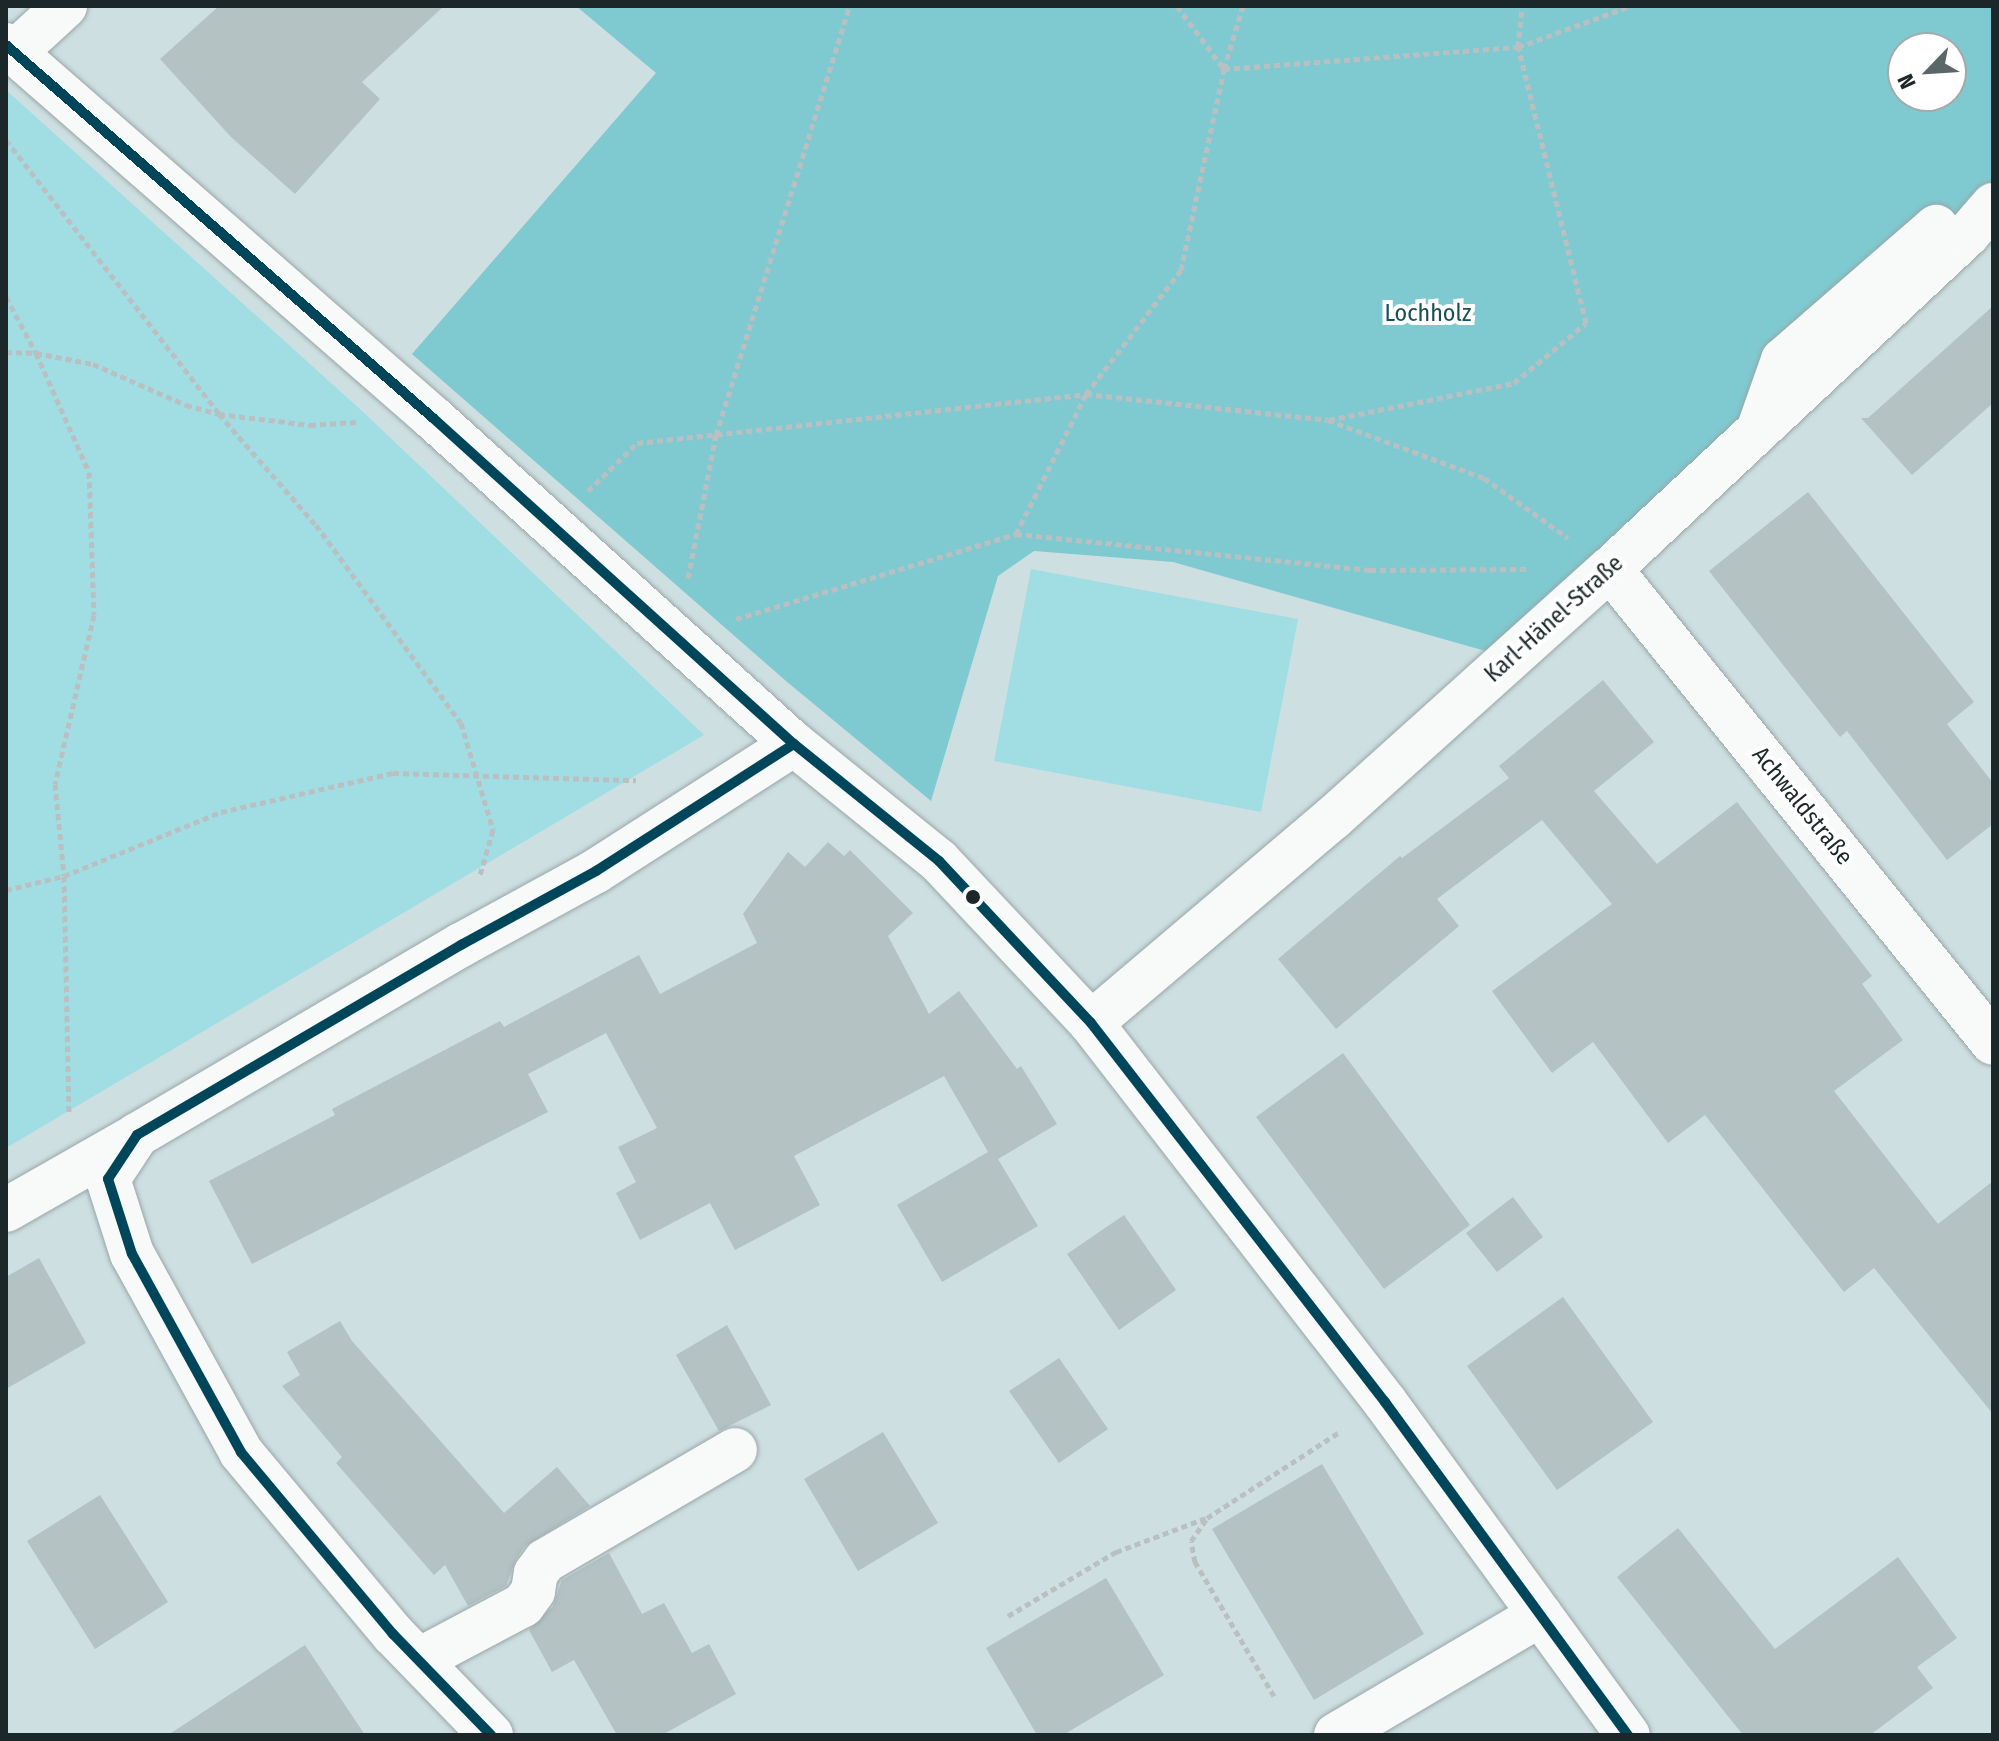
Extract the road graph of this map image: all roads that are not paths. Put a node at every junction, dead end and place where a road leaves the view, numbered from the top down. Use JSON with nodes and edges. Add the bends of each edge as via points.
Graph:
{"nodes":[{"id":1,"x":65,"y":6,"type":"edge"},
{"id":2,"x":10,"y":48,"type":"edge"},
{"id":3,"x":1993,"y":203,"type":"edge"},
{"id":4,"x":1610,"y":569,"type":"junction"},
{"id":5,"x":794,"y":744,"type":"junction"},
{"id":6,"x":1091,"y":1023,"type":"junction"},
{"id":7,"x":1993,"y":1043,"type":"edge"},
{"id":8,"x":137,"y":1135,"type":"junction"},
{"id":9,"x":6,"y":1210,"type":"edge"},
{"id":10,"x":735,"y":1450,"type":"dead end"},
{"id":11,"x":1540,"y":1615,"type":"junction"},
{"id":12,"x":419,"y":1660,"type":"junction"},
{"id":13,"x":491,"y":1735,"type":"edge"},
{"id":14,"x":1336,"y":1735,"type":"edge"},
{"id":15,"x":1628,"y":1735,"type":"edge"}],
"edges":[{"from":1,"to":2,"type":"street"},
{"from":2,"to":5,"type":"street","via":[[433,418]]},
{"from":3,"to":4,"type":"street","name":"Karl-Hänel-Straße","via":[[1932,228],[1783,360],[1758,431]]},
{"from":4,"to":6,"type":"street","name":"Karl-Hänel-Straße","via":[[1333,818]]},
{"from":4,"to":7,"type":"street","name":"Achwaldstraße"},
{"from":5,"to":6,"type":"street","via":[[939,861]]},
{"from":5,"to":8,"type":"street","via":[[596,871]]},
{"from":6,"to":11,"type":"street","via":[[1385,1402]]},
{"from":8,"to":9,"type":"street"},
{"from":8,"to":12,"type":"street","via":[[108,1179],[132,1254],[241,1452]]},
{"from":10,"to":12,"type":"street","via":[[545,1561],[523,1605]]},
{"from":11,"to":14,"type":"street"},
{"from":11,"to":15,"type":"street"},
{"from":12,"to":13,"type":"street"}]}
